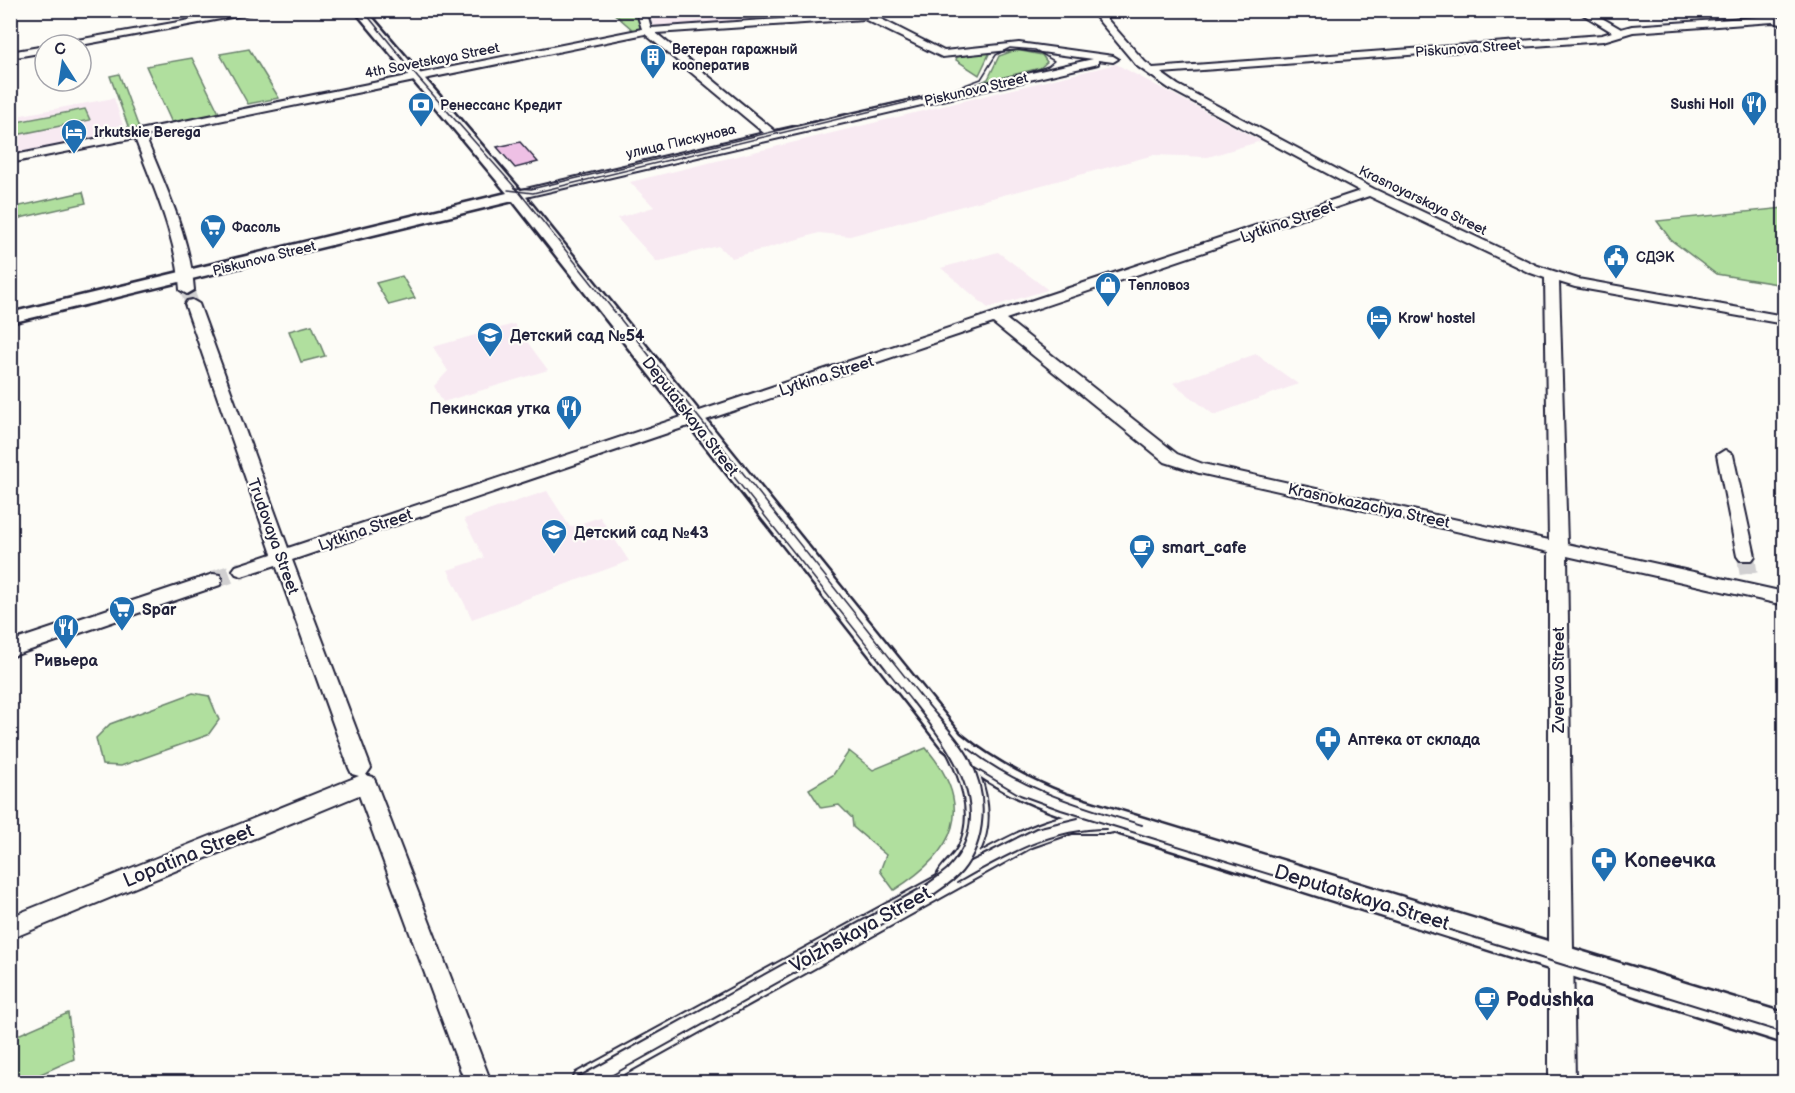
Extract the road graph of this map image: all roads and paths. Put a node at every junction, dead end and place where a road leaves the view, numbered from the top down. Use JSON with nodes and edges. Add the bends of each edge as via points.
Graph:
{"nodes":[{"id":1,"x":265,"y":10,"type":"edge"},
{"id":2,"x":359,"y":10,"type":"edge"},
{"id":3,"x":641,"y":10,"type":"edge"},
{"id":4,"x":1094,"y":10,"type":"edge"},
{"id":5,"x":1580,"y":10,"type":"edge"},
{"id":6,"x":1785,"y":20,"type":"edge"},
{"id":7,"x":647,"y":31,"type":"junction"},
{"id":8,"x":1620,"y":33,"type":"junction"},
{"id":9,"x":93,"y":40,"type":"edge"},
{"id":10,"x":33,"y":51,"type":"edge"},
{"id":11,"x":10,"y":54,"type":"edge"},
{"id":12,"x":1135,"y":57,"type":"junction"},
{"id":13,"x":1113,"y":59,"type":"junction"},
{"id":14,"x":1149,"y":71,"type":"junction"},
{"id":15,"x":415,"y":78,"type":"junction"},
{"id":16,"x":772,"y":134,"type":"junction"},
{"id":17,"x":139,"y":135,"type":"junction"},
{"id":18,"x":10,"y":160,"type":"edge"},
{"id":19,"x":1370,"y":192,"type":"junction"},
{"id":20,"x":517,"y":195,"type":"junction"},
{"id":21,"x":1552,"y":277,"type":"junction"},
{"id":22,"x":189,"y":290,"type":"junction"},
{"id":23,"x":10,"y":318,"type":"edge"},
{"id":24,"x":997,"y":319,"type":"junction"},
{"id":25,"x":1785,"y":320,"type":"edge"},
{"id":26,"x":693,"y":418,"type":"junction"},
{"id":27,"x":1725,"y":455,"type":"dead end"},
{"id":28,"x":1558,"y":546,"type":"junction"},
{"id":29,"x":1746,"y":556,"type":"tunnel mouth"},
{"id":30,"x":282,"y":557,"type":"junction"},
{"id":31,"x":242,"y":570,"type":"tunnel mouth"},
{"id":32,"x":213,"y":580,"type":"tunnel mouth"},
{"id":33,"x":1785,"y":598,"type":"edge"},
{"id":34,"x":10,"y":650,"type":"edge"},
{"id":35,"x":951,"y":741,"type":"junction"},
{"id":36,"x":362,"y":775,"type":"junction"},
{"id":37,"x":1148,"y":831,"type":"junction"},
{"id":38,"x":925,"y":893,"type":"junction"},
{"id":39,"x":10,"y":928,"type":"edge"},
{"id":40,"x":1562,"y":958,"type":"junction"},
{"id":41,"x":1785,"y":1028,"type":"edge"},
{"id":42,"x":478,"y":1083,"type":"edge"},
{"id":43,"x":585,"y":1083,"type":"edge"},
{"id":44,"x":1562,"y":1083,"type":"edge"}],
"edges":[{"from":1,"to":9,"type":"street"},
{"from":2,"to":15,"type":"main road","name":"Deputatskaya Street"},
{"from":3,"to":7,"type":"street"},
{"from":4,"to":12,"type":"street","name":"Krasnoyarskaya Street"},
{"from":5,"to":8,"type":"street"},
{"from":6,"to":8,"type":"street","name":"Piskunova Street","via":[[1632,29]]},
{"from":7,"to":13,"type":"street","name":"4th Sovetskaya Street","via":[[864,16],[942,54],[1020,46]]},
{"from":7,"to":15,"type":"street","name":"4th Sovetskaya Street"},
{"from":7,"to":16,"type":"street"},
{"from":8,"to":14,"type":"street","name":"Piskunova Street","via":[[1603,38]]},
{"from":10,"to":11,"type":"street"},
{"from":12,"to":13,"type":"street"},
{"from":12,"to":14,"type":"street","name":"Krasnoyarskaya Street"},
{"from":13,"to":16,"type":"street","name":"улица Пискунова"},
{"from":14,"to":19,"type":"street","name":"Krasnoyarskaya Street"},
{"from":15,"to":17,"type":"street","name":"4th Sovetskaya Street"},
{"from":15,"to":20,"type":"main road","name":"Deputatskaya Street"},
{"from":16,"to":20,"type":"street","name":"улица Пискунова"},
{"from":17,"to":18,"type":"street","name":"4th Sovetskaya Street"},
{"from":17,"to":22,"type":"street","name":"Trudovaya Street","via":[[176,230]]},
{"from":19,"to":21,"type":"street","name":"Krasnoyarskaya Street"},
{"from":19,"to":24,"type":"street","name":"Lytkina Street"},
{"from":20,"to":22,"type":"main road","name":"Piskunova Street"},
{"from":20,"to":26,"type":"main road","name":"Deputatskaya Street"},
{"from":21,"to":25,"type":"street","name":"Krasnoyarskaya Street"},
{"from":21,"to":28,"type":"street","name":"Zvereva Street"},
{"from":22,"to":23,"type":"main road","name":"Piskunova Street"},
{"from":22,"to":30,"type":"street","name":"Trudovaya Street"},
{"from":24,"to":26,"type":"street","name":"Lytkina Street"},
{"from":24,"to":28,"type":"street","name":"Krasnokazachya Street","via":[[1171,458],[1210,470]]},
{"from":26,"to":30,"type":"street","name":"Lytkina Street"},
{"from":26,"to":35,"type":"main road","name":"Deputatskaya Street"},
{"from":27,"to":29,"type":"street"},
{"from":28,"to":33,"type":"street","name":"Krasnokazachya Street","via":[[1751,584]]},
{"from":28,"to":40,"type":"street","name":"Zvereva Street"},
{"from":30,"to":31,"type":"street","name":"Lytkina Street"},
{"from":30,"to":36,"type":"street","name":"Trudovaya Street"},
{"from":32,"to":34,"type":"street"},
{"from":35,"to":37,"type":"main road","name":"Deputatskaya Street","via":[[991,773],[1023,790]]},
{"from":35,"to":38,"type":"street","name":"Deputatskaya Street","via":[[973,782],[976,827],[970,848],[956,869]]},
{"from":36,"to":39,"type":"street","name":"Lopatina Street"},
{"from":36,"to":42,"type":"street","name":"Trudovaya Street"},
{"from":37,"to":38,"type":"street","name":"Volzhskaya Street","via":[[1094,823],[1050,830]]},
{"from":37,"to":40,"type":"main road","name":"Deputatskaya Street"},
{"from":38,"to":43,"type":"street","name":"Volzhskaya Street"},
{"from":40,"to":41,"type":"main road","name":"Deputatskaya Street"},
{"from":40,"to":44,"type":"street","name":"Zvereva Street"}]}
